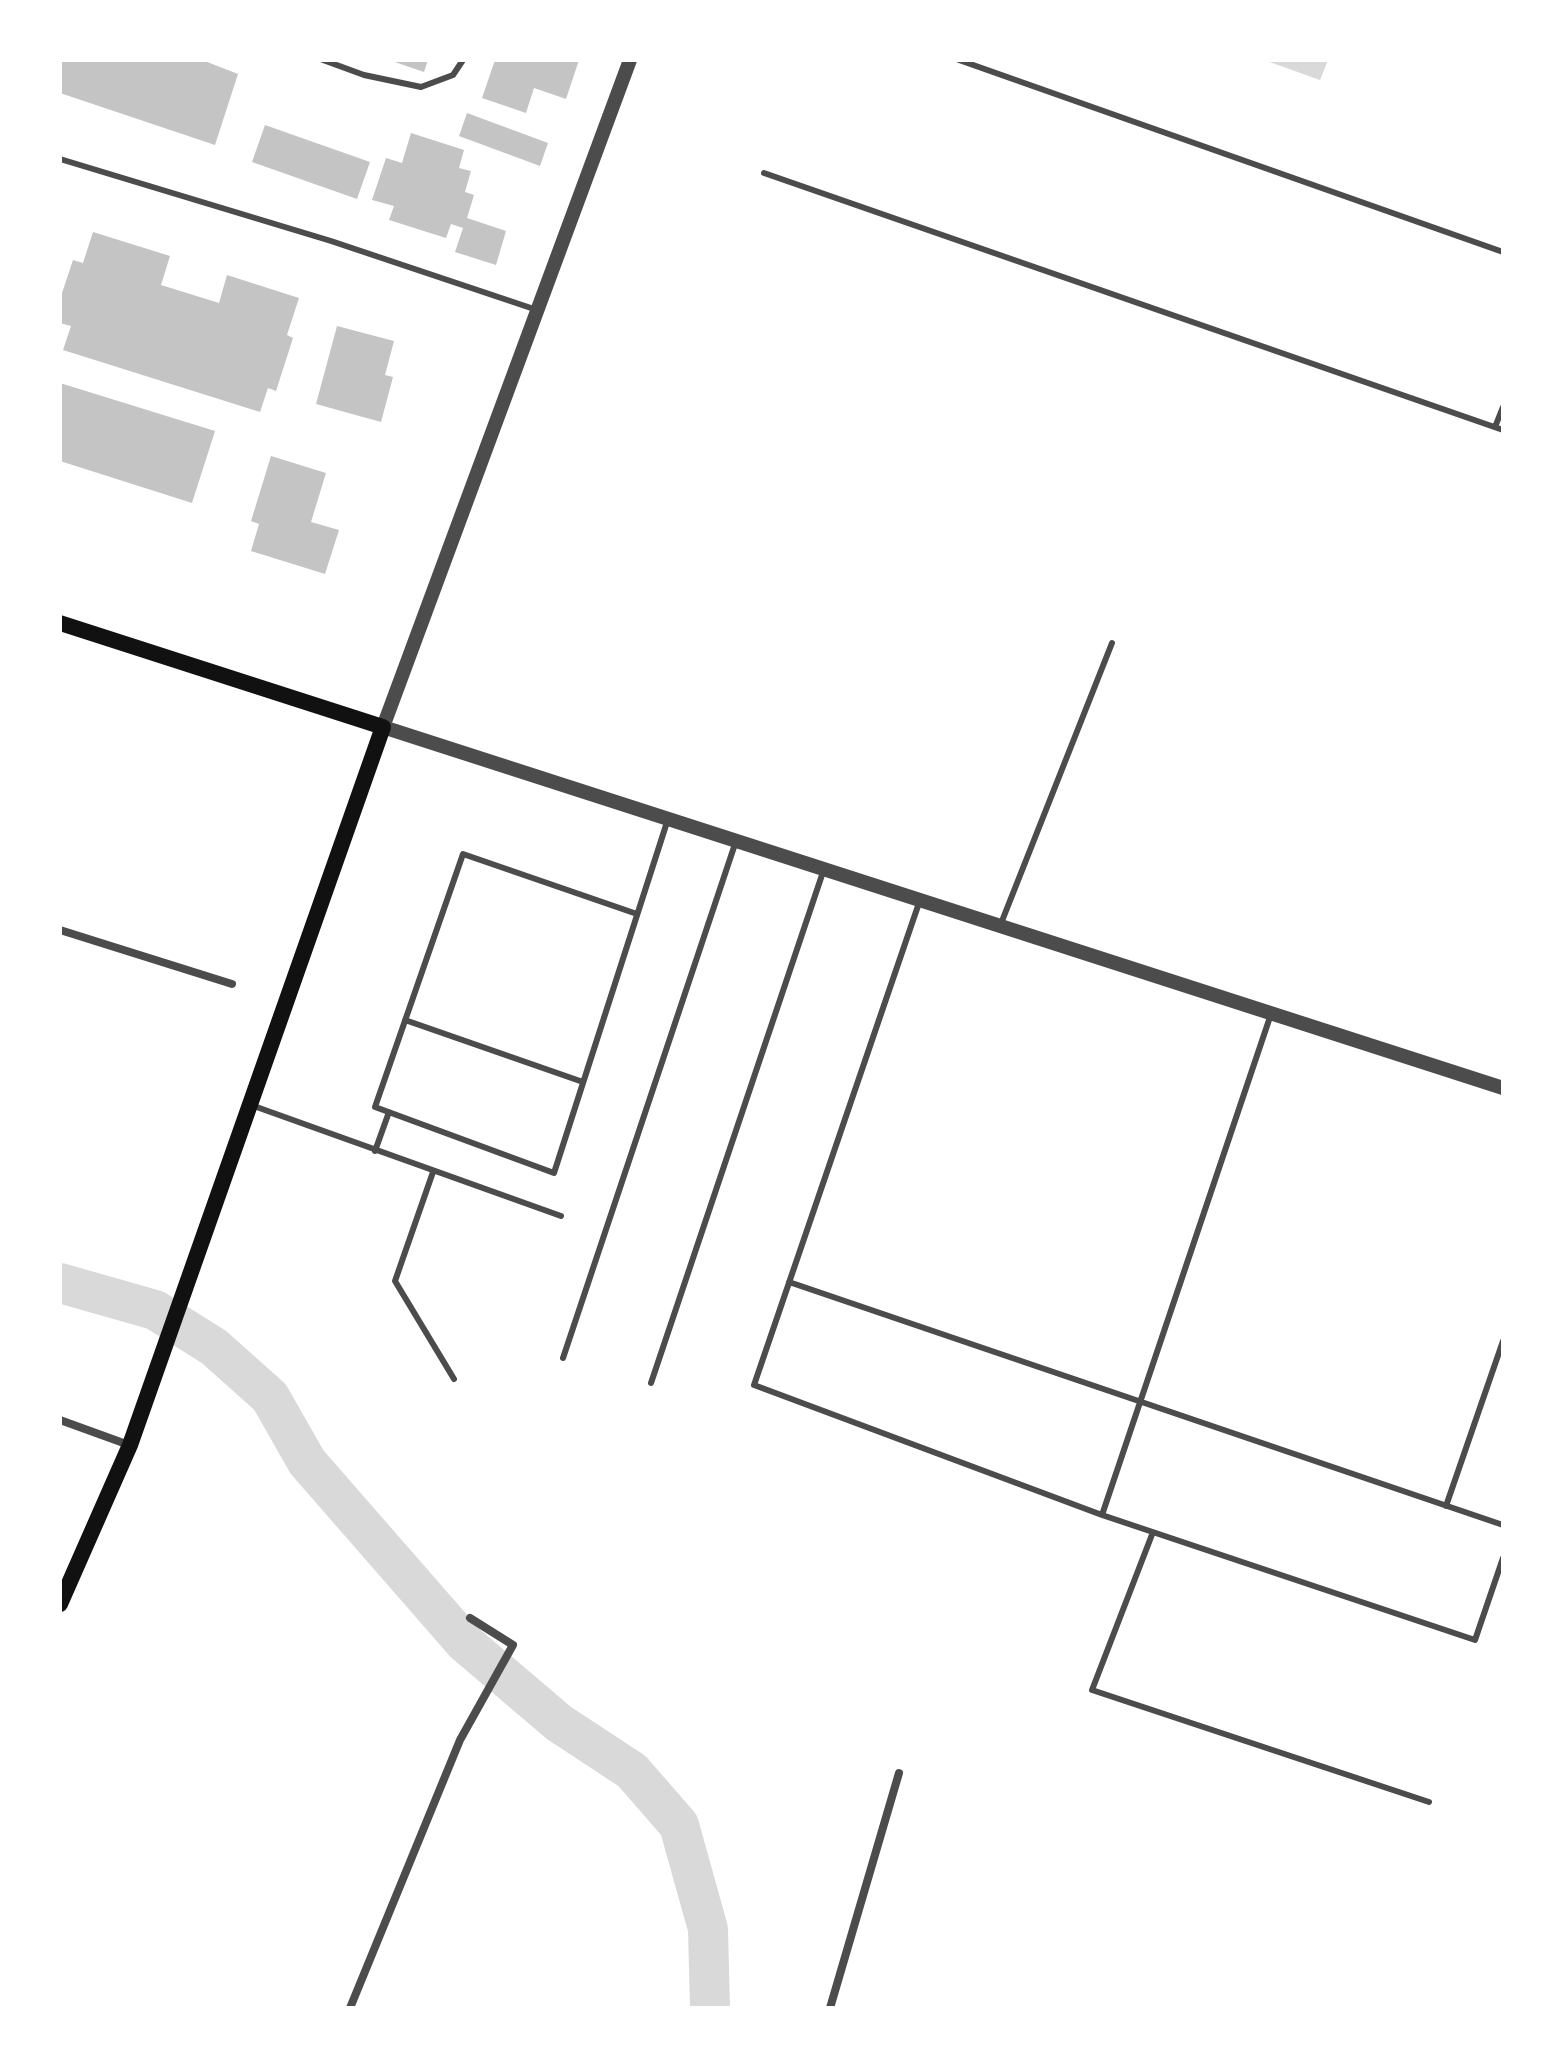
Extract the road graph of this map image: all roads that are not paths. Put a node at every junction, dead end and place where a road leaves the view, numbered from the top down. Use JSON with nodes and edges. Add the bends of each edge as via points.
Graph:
{"nodes":[{"id":1,"x":323,"y":60,"type":"edge"},
{"id":2,"x":463,"y":60,"type":"edge"},
{"id":3,"x":630,"y":60,"type":"edge"},
{"id":4,"x":959,"y":60,"type":"edge"},
{"id":5,"x":60,"y":159,"type":"edge"},
{"id":6,"x":764,"y":173,"type":"dead end"},
{"id":7,"x":1503,"y":252,"type":"edge"},
{"id":8,"x":538,"y":311,"type":"junction"},
{"id":9,"x":1503,"y":407,"type":"edge"},
{"id":10,"x":1499,"y":428,"type":"edge"},
{"id":11,"x":60,"y":623,"type":"edge"},
{"id":12,"x":1112,"y":643,"type":"dead end"},
{"id":13,"x":383,"y":727,"type":"junction"},
{"id":14,"x":668,"y":819,"type":"junction"},
{"id":15,"x":736,"y":841,"type":"junction"},
{"id":16,"x":824,"y":869,"type":"junction"},
{"id":17,"x":920,"y":900,"type":"junction"},
{"id":18,"x":637,"y":914,"type":"junction"},
{"id":19,"x":1000,"y":926,"type":"junction"},
{"id":20,"x":60,"y":930,"type":"edge"},
{"id":21,"x":232,"y":984,"type":"dead end"},
{"id":22,"x":1272,"y":1013,"type":"junction"},
{"id":23,"x":405,"y":1020,"type":"junction"},
{"id":24,"x":583,"y":1082,"type":"junction"},
{"id":25,"x":1503,"y":1088,"type":"edge"},
{"id":26,"x":251,"y":1105,"type":"junction"},
{"id":27,"x":389,"y":1112,"type":"junction"},
{"id":28,"x":375,"y":1151,"type":"junction"},
{"id":29,"x":433,"y":1172,"type":"junction"},
{"id":30,"x":561,"y":1216,"type":"dead end"},
{"id":31,"x":789,"y":1282,"type":"junction"},
{"id":32,"x":1503,"y":1341,"type":"edge"},
{"id":33,"x":563,"y":1358,"type":"dead end"},
{"id":34,"x":454,"y":1379,"type":"dead end"},
{"id":35,"x":651,"y":1383,"type":"dead end"},
{"id":36,"x":1140,"y":1402,"type":"junction"},
{"id":37,"x":60,"y":1420,"type":"edge"},
{"id":38,"x":130,"y":1445,"type":"junction"},
{"id":39,"x":1446,"y":1506,"type":"junction"},
{"id":40,"x":1102,"y":1515,"type":"junction"},
{"id":41,"x":1503,"y":1525,"type":"edge"},
{"id":42,"x":1153,"y":1532,"type":"junction"},
{"id":43,"x":1503,"y":1558,"type":"edge"},
{"id":44,"x":60,"y":1604,"type":"edge"},
{"id":45,"x":470,"y":1618,"type":"dead end"},
{"id":46,"x":899,"y":1773,"type":"dead end"},
{"id":47,"x":1429,"y":1802,"type":"dead end"},
{"id":48,"x":350,"y":2008,"type":"edge"},
{"id":49,"x":830,"y":2008,"type":"edge"}],
"edges":[{"from":1,"to":2,"type":"lane","via":[[421,87],[453,75]]},
{"from":3,"to":8,"type":"street"},
{"from":4,"to":7,"type":"lane"},
{"from":5,"to":8,"type":"lane"},
{"from":6,"to":10,"type":"lane"},
{"from":8,"to":13,"type":"street"},
{"from":9,"to":10,"type":"lane"},
{"from":11,"to":13,"type":"main road"},
{"from":12,"to":19,"type":"lane"},
{"from":13,"to":14,"type":"street"},
{"from":13,"to":26,"type":"main road"},
{"from":14,"to":15,"type":"street"},
{"from":14,"to":18,"type":"lane"},
{"from":15,"to":16,"type":"street"},
{"from":15,"to":33,"type":"lane"},
{"from":16,"to":17,"type":"street"},
{"from":16,"to":35,"type":"lane"},
{"from":17,"to":19,"type":"street"},
{"from":17,"to":31,"type":"lane"},
{"from":18,"to":23,"type":"lane","via":[[463,854]]},
{"from":18,"to":24,"type":"lane"},
{"from":19,"to":22,"type":"street"},
{"from":20,"to":21,"type":"street"},
{"from":22,"to":25,"type":"street"},
{"from":22,"to":36,"type":"lane"},
{"from":23,"to":24,"type":"lane"},
{"from":23,"to":27,"type":"lane","via":[[375,1107]]},
{"from":24,"to":27,"type":"lane","via":[[554,1173]]},
{"from":26,"to":28,"type":"lane"},
{"from":26,"to":38,"type":"main road"},
{"from":27,"to":28,"type":"lane"},
{"from":28,"to":29,"type":"lane"},
{"from":29,"to":30,"type":"lane"},
{"from":29,"to":34,"type":"lane","via":[[395,1281]]},
{"from":31,"to":36,"type":"lane"},
{"from":31,"to":40,"type":"lane","via":[[754,1385]]},
{"from":32,"to":39,"type":"lane"},
{"from":36,"to":39,"type":"lane"},
{"from":36,"to":40,"type":"lane"},
{"from":37,"to":38,"type":"street"},
{"from":38,"to":44,"type":"main road"},
{"from":39,"to":41,"type":"lane"},
{"from":40,"to":42,"type":"lane"},
{"from":42,"to":43,"type":"lane","via":[[1475,1640]]},
{"from":42,"to":47,"type":"lane","via":[[1092,1690]]},
{"from":45,"to":48,"type":"street","via":[[513,1645],[460,1740]]},
{"from":46,"to":49,"type":"street"}]}
